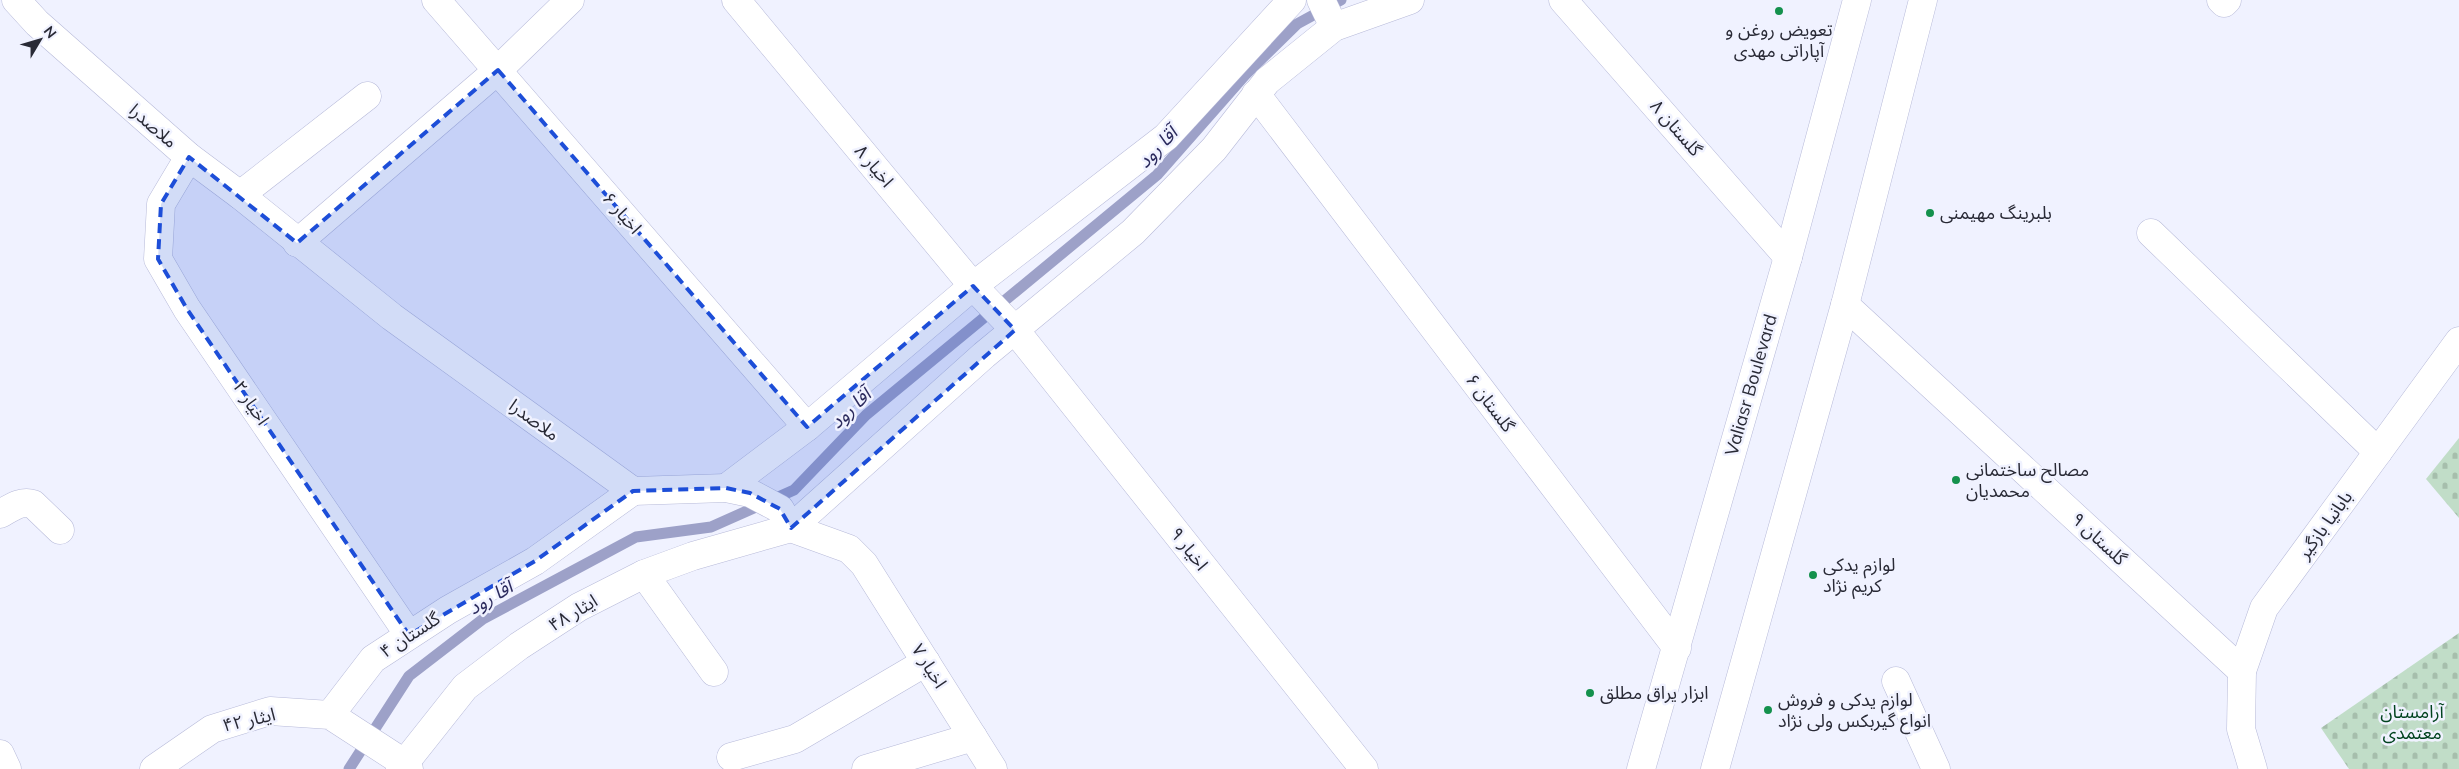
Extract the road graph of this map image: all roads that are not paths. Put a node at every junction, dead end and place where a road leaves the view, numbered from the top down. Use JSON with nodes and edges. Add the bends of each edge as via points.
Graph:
{"nodes":[{"id":1,"x":16,"y":0,"type":"edge"},
{"id":2,"x":436,"y":0,"type":"edge"},
{"id":3,"x":570,"y":0,"type":"edge"},
{"id":4,"x":736,"y":0,"type":"edge"},
{"id":5,"x":1292,"y":0,"type":"edge"},
{"id":6,"x":1321,"y":0,"type":"edge"},
{"id":7,"x":1410,"y":0,"type":"edge"},
{"id":8,"x":1563,"y":0,"type":"edge"},
{"id":9,"x":1857,"y":0,"type":"edge"},
{"id":10,"x":1923,"y":0,"type":"edge"},
{"id":11,"x":2221,"y":0,"type":"edge"},
{"id":12,"x":2227,"y":0,"type":"edge"},
{"id":13,"x":1334,"y":27,"type":"junction"},
{"id":14,"x":498,"y":70,"type":"junction"},
{"id":15,"x":1256,"y":94,"type":"junction"},
{"id":16,"x":367,"y":96,"type":"dead end"},
{"id":17,"x":189,"y":157,"type":"junction"},
{"id":18,"x":240,"y":195,"type":"junction"},
{"id":19,"x":2151,"y":233,"type":"dead end"},
{"id":20,"x":298,"y":243,"type":"junction"},
{"id":21,"x":1788,"y":257,"type":"junction"},
{"id":22,"x":974,"y":286,"type":"junction"},
{"id":23,"x":1845,"y":305,"type":"junction"},
{"id":24,"x":1015,"y":330,"type":"junction"},
{"id":25,"x":2459,"y":341,"type":"edge"},
{"id":26,"x":807,"y":426,"type":"junction"},
{"id":27,"x":2378,"y":452,"type":"junction"},
{"id":28,"x":726,"y":488,"type":"junction"},
{"id":29,"x":633,"y":491,"type":"junction"},
{"id":30,"x":0,"y":514,"type":"edge"},
{"id":31,"x":791,"y":528,"type":"junction"},
{"id":32,"x":60,"y":530,"type":"dead end"},
{"id":33,"x":644,"y":574,"type":"junction"},
{"id":34,"x":409,"y":635,"type":"junction"},
{"id":35,"x":1677,"y":648,"type":"junction"},
{"id":36,"x":926,"y":662,"type":"junction"},
{"id":37,"x":2242,"y":671,"type":"junction"},
{"id":38,"x":714,"y":672,"type":"dead end"},
{"id":39,"x":1896,"y":681,"type":"dead end"},
{"id":40,"x":341,"y":722,"type":"junction"},
{"id":41,"x":2240,"y":729,"type":"junction"},
{"id":42,"x":973,"y":737,"type":"junction"},
{"id":43,"x":0,"y":754,"type":"edge"},
{"id":44,"x":731,"y":757,"type":"dead end"},
{"id":45,"x":400,"y":764,"type":"edge"},
{"id":46,"x":7,"y":769,"type":"edge"},
{"id":47,"x":154,"y":769,"type":"edge"},
{"id":48,"x":866,"y":769,"type":"edge"},
{"id":49,"x":993,"y":769,"type":"edge"},
{"id":50,"x":1364,"y":769,"type":"edge"},
{"id":51,"x":1640,"y":769,"type":"edge"},
{"id":52,"x":1714,"y":769,"type":"edge"},
{"id":53,"x":1936,"y":769,"type":"edge"},
{"id":54,"x":2254,"y":769,"type":"edge"},
{"id":55,"x":2268,"y":769,"type":"edge"}],
"edges":[{"from":1,"to":17,"type":"street","name":"ملاصدرا","via":[[37,23]]},
{"from":2,"to":14,"type":"street","name":"اخیار ۶"},
{"from":3,"to":14,"type":"street"},
{"from":4,"to":22,"type":"street","name":"اخیار ۸"},
{"from":5,"to":22,"type":"street","via":[[1166,137]]},
{"from":6,"to":13,"type":"street"},
{"from":7,"to":13,"type":"street"},
{"from":8,"to":21,"type":"street","name":"گلستان ۸"},
{"from":9,"to":21,"type":"street","name":"Valiasr Boulevard"},
{"from":10,"to":23,"type":"street"},
{"from":11,"to":12,"type":"street","via":[[2224,3]]},
{"from":13,"to":15,"type":"street","via":[[1267,81]]},
{"from":14,"to":20,"type":"street"},
{"from":14,"to":26,"type":"street","name":"اخیار ۶"},
{"from":15,"to":24,"type":"street","via":[[1214,149],[1133,232]]},
{"from":15,"to":35,"type":"street","name":"گلستان ۶"},
{"from":16,"to":18,"type":"street"},
{"from":17,"to":18,"type":"street","name":"ملاصدرا"},
{"from":17,"to":34,"type":"street","name":"اخیار ۲","via":[[161,204],[158,259],[187,309]]},
{"from":18,"to":20,"type":"street","name":"ملاصدرا"},
{"from":19,"to":27,"type":"street"},
{"from":20,"to":29,"type":"street","name":"ملاصدرا","via":[[392,317]]},
{"from":21,"to":35,"type":"street","name":"Valiasr Boulevard"},
{"from":22,"to":24,"type":"street","name":"اخیار ۸"},
{"from":22,"to":26,"type":"street"},
{"from":23,"to":37,"type":"street","name":"گلستان ۹"},
{"from":23,"to":52,"type":"street"},
{"from":24,"to":31,"type":"street"},
{"from":24,"to":50,"type":"street","name":"اخیار ۹"},
{"from":25,"to":27,"type":"street","name":"بابانیا بازگیر"},
{"from":26,"to":28,"type":"street"},
{"from":27,"to":37,"type":"street","name":"بابانیا بازگیر","via":[[2264,608]]},
{"from":28,"to":29,"type":"street"},
{"from":28,"to":31,"type":"street","via":[[750,494],[780,509]]},
{"from":29,"to":34,"type":"street","name":"گلستان ۴","via":[[535,561]]},
{"from":30,"to":32,"type":"street","via":[[28,502]]},
{"from":31,"to":33,"type":"street","name":"ایثار ۴۸","via":[[693,556]]},
{"from":31,"to":36,"type":"street","name":"اخیار ۷","via":[[849,549],[864,564]]},
{"from":33,"to":38,"type":"street"},
{"from":33,"to":45,"type":"street","name":"ایثار ۴۸","via":[[579,607],[519,646],[465,687]]},
{"from":34,"to":40,"type":"street","name":"گلستان ۴","via":[[373,659]]},
{"from":35,"to":51,"type":"street","name":"Valiasr Boulevard"},
{"from":36,"to":42,"type":"street","name":"اخیار ۷"},
{"from":36,"to":44,"type":"street","via":[[795,739]]},
{"from":37,"to":41,"type":"street","name":"بابانیا بازگیر"},
{"from":39,"to":53,"type":"street"},
{"from":40,"to":45,"type":"street"},
{"from":40,"to":47,"type":"street","name":"ایثار ۴۲","via":[[270,711],[212,729]]},
{"from":41,"to":54,"type":"street","name":"بابانیا بازگیر"},
{"from":41,"to":55,"type":"street"},
{"from":42,"to":48,"type":"street"},
{"from":42,"to":49,"type":"street","name":"اخیار ۷"},
{"from":43,"to":46,"type":"street"}]}
